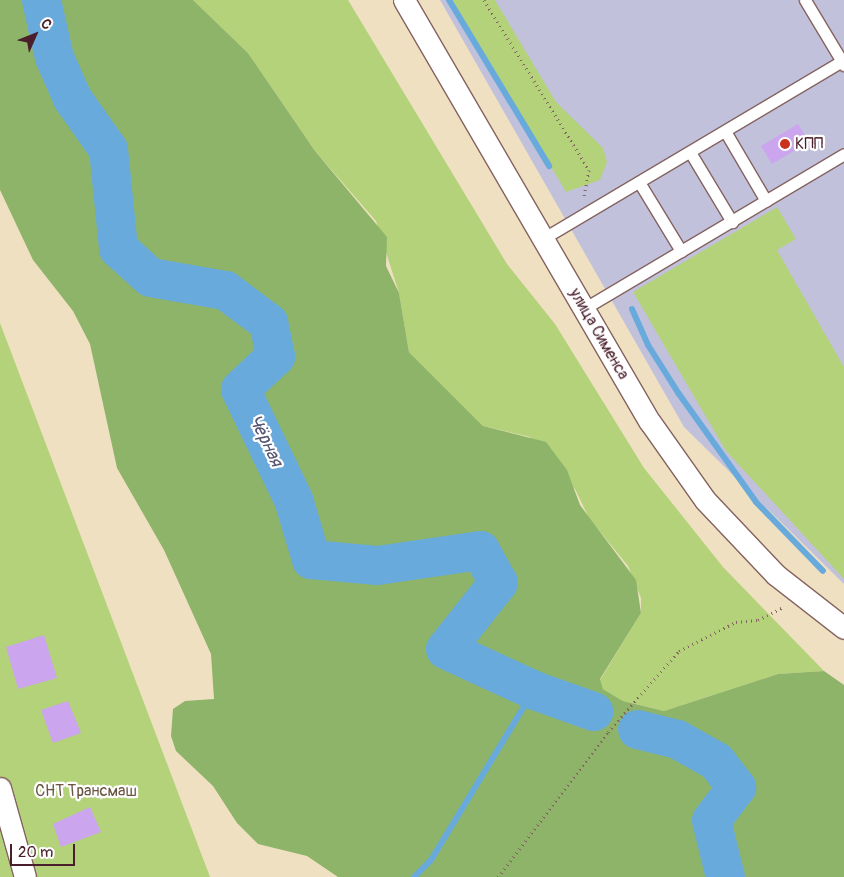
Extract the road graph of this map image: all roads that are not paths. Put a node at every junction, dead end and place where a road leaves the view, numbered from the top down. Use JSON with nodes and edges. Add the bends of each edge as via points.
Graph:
{"nodes":[{"id":1,"x":404,"y":0,"type":"edge"},
{"id":2,"x":805,"y":0,"type":"edge"},
{"id":3,"x":843,"y":63,"type":"edge"},
{"id":4,"x":725,"y":131,"type":"junction"},
{"id":5,"x":690,"y":152,"type":"junction"},
{"id":6,"x":844,"y":154,"type":"edge"},
{"id":7,"x":639,"y":182,"type":"junction"},
{"id":8,"x":766,"y":201,"type":"junction"},
{"id":9,"x":732,"y":222,"type":"junction"},
{"id":10,"x":544,"y":238,"type":"junction"},
{"id":11,"x":681,"y":252,"type":"junction"},
{"id":12,"x":585,"y":308,"type":"junction"},
{"id":13,"x":844,"y":628,"type":"edge"},
{"id":14,"x":0,"y":788,"type":"edge"},
{"id":15,"x":25,"y":877,"type":"edge"}],
"edges":[{"from":1,"to":10,"type":"street","name":"улица Сименса"},
{"from":2,"to":3,"type":"lane"},
{"from":3,"to":4,"type":"lane"},
{"from":4,"to":5,"type":"lane"},
{"from":4,"to":8,"type":"lane"},
{"from":5,"to":7,"type":"lane"},
{"from":5,"to":9,"type":"lane"},
{"from":6,"to":8,"type":"lane"},
{"from":7,"to":10,"type":"lane"},
{"from":7,"to":11,"type":"lane"},
{"from":8,"to":9,"type":"lane"},
{"from":9,"to":11,"type":"lane"},
{"from":10,"to":12,"type":"street","name":"улица Сименса"},
{"from":11,"to":12,"type":"lane"},
{"from":12,"to":13,"type":"street","name":"улица Сименса","via":[[650,422],[705,500],[800,594]]},
{"from":14,"to":15,"type":"street"}]}
